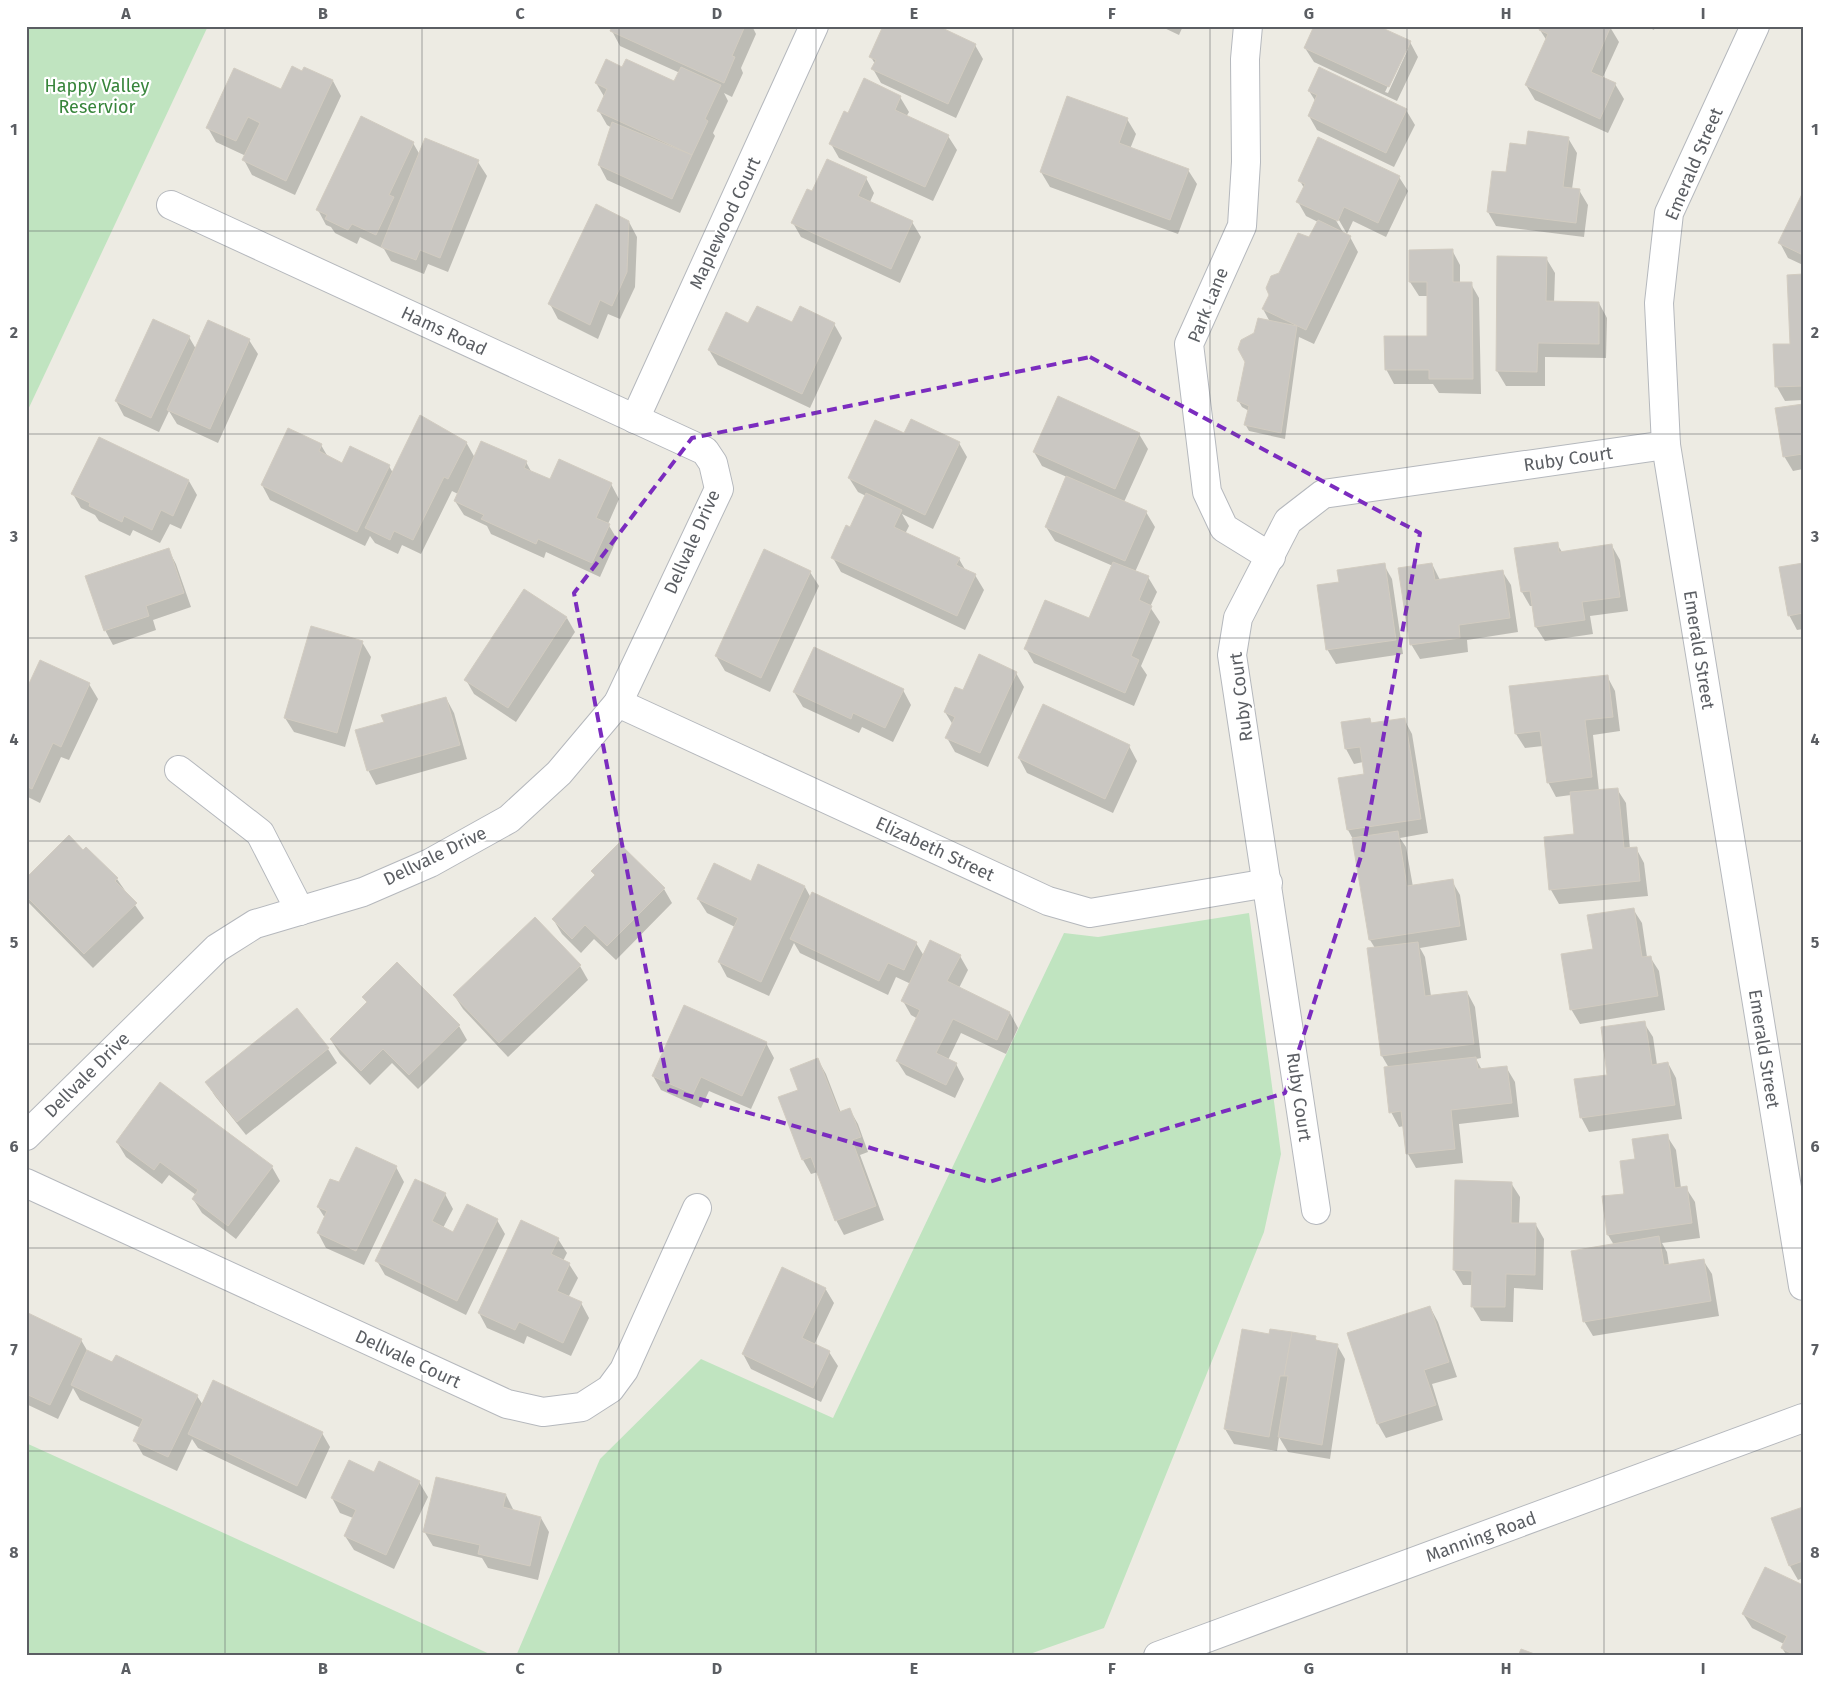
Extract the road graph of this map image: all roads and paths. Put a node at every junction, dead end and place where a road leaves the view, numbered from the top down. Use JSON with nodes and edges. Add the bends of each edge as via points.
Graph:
{"nodes":[{"id":1,"x":814,"y":26,"type":"edge"},
{"id":2,"x":1248,"y":26,"type":"edge"},
{"id":3,"x":1755,"y":26,"type":"edge"},
{"id":4,"x":170,"y":205,"type":"dead end"},
{"id":5,"x":635,"y":419,"type":"junction"},
{"id":6,"x":1666,"y":445,"type":"junction"},
{"id":7,"x":712,"y":463,"type":"joint"},
{"id":8,"x":1270,"y":557,"type":"junction"},
{"id":9,"x":618,"y":702,"type":"junction"},
{"id":10,"x":179,"y":770,"type":"dead end"},
{"id":11,"x":1268,"y":883,"type":"junction"},
{"id":12,"x":300,"y":911,"type":"junction"},
{"id":13,"x":26,"y":1136,"type":"edge"},
{"id":14,"x":26,"y":1183,"type":"edge"},
{"id":15,"x":697,"y":1208,"type":"dead end"},
{"id":16,"x":1316,"y":1210,"type":"dead end"},
{"id":17,"x":1803,"y":1286,"type":"edge"},
{"id":18,"x":1803,"y":1418,"type":"edge"},
{"id":19,"x":1158,"y":1656,"type":"edge"}],
"edges":[{"from":1,"to":5,"type":"street","name":"Maplewood Court"},
{"from":2,"to":8,"type":"street","name":"Park Lane","via":[[1242,226],[1189,344],[1207,492],[1224,528]]},
{"from":3,"to":6,"type":"street","name":"Emerald Street","via":[[1670,213],[1659,303]]},
{"from":4,"to":5,"type":"street","name":"Hams Road"},
{"from":5,"to":7,"type":"street","name":"Hams Road","via":[[705,451]]},
{"from":6,"to":8,"type":"street","name":"Ruby Court","via":[[1323,494],[1288,520]]},
{"from":6,"to":17,"type":"street","name":"Emerald Street"},
{"from":7,"to":9,"type":"street","name":"Dellvale Drive","via":[[720,489]]},
{"from":8,"to":11,"type":"street","name":"Ruby Court","via":[[1238,618],[1232,655]]},
{"from":9,"to":11,"type":"street","name":"Elizabeth Street","via":[[1048,901],[1090,913]]},
{"from":9,"to":12,"type":"street","name":"Dellvale Drive","via":[[559,773],[509,819],[430,863],[363,892]]},
{"from":10,"to":12,"type":"street","via":[[260,833]]},
{"from":11,"to":16,"type":"street","name":"Ruby Court"},
{"from":12,"to":13,"type":"street","name":"Dellvale Drive","via":[[255,924],[217,948]]},
{"from":14,"to":15,"type":"street","name":"Dellvale Court","via":[[507,1404],[543,1412],[582,1407],[610,1390],[624,1370]]},
{"from":18,"to":19,"type":"street","name":"Manning Road"}]}
